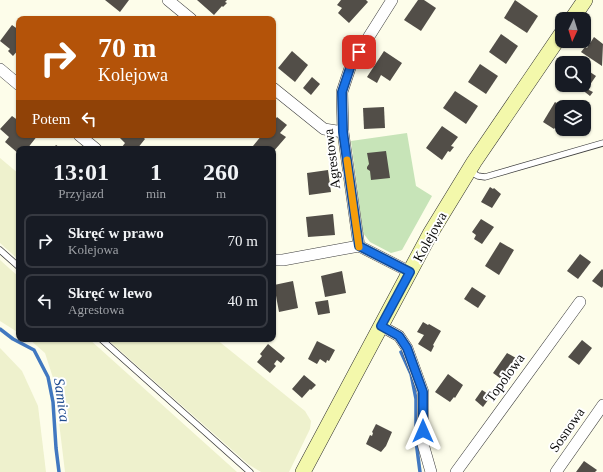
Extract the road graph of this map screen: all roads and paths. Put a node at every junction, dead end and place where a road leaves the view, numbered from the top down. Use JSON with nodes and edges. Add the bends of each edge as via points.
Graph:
{"nodes":[{"id":1,"x":168,"y":0,"type":"edge"},
{"id":2,"x":392,"y":0,"type":"edge"},
{"id":3,"x":585,"y":0,"type":"edge"},
{"id":4,"x":577,"y":12,"type":"edge"},
{"id":5,"x":187,"y":16,"type":"edge"},
{"id":6,"x":555,"y":43,"type":"edge"},
{"id":7,"x":0,"y":69,"type":"edge"},
{"id":8,"x":16,"y":82,"type":"edge"},
{"id":9,"x":276,"y":90,"type":"edge"},
{"id":10,"x":343,"y":132,"type":"junction"},
{"id":11,"x":83,"y":138,"type":"edge"},
{"id":12,"x":603,"y":143,"type":"edge"},
{"id":13,"x":92,"y":146,"type":"edge"},
{"id":14,"x":469,"y":171,"type":"junction"},
{"id":15,"x":359,"y":246,"type":"junction"},
{"id":16,"x":0,"y":250,"type":"edge"},
{"id":17,"x":276,"y":260,"type":"edge"},
{"id":18,"x":16,"y":264,"type":"edge"},
{"id":19,"x":410,"y":272,"type":"junction"},
{"id":20,"x":580,"y":302,"type":"dead end"},
{"id":21,"x":381,"y":326,"type":"junction"},
{"id":22,"x":104,"y":342,"type":"edge"},
{"id":23,"x":603,"y":405,"type":"edge"},
{"id":24,"x":250,"y":472,"type":"edge"},
{"id":25,"x":303,"y":472,"type":"edge"},
{"id":26,"x":432,"y":472,"type":"edge"},
{"id":27,"x":456,"y":472,"type":"edge"},
{"id":28,"x":556,"y":472,"type":"edge"}],
"edges":[{"from":1,"to":5,"type":"street"},
{"from":2,"to":10,"type":"street","name":"Agrestowa","via":[[351,65],[342,92]]},
{"from":3,"to":4,"type":"street"},
{"from":6,"to":14,"type":"street","name":"Kolejowa"},
{"from":7,"to":8,"type":"street"},
{"from":9,"to":10,"type":"street","via":[[324,128]]},
{"from":10,"to":15,"type":"street","name":"Agrestowa"},
{"from":11,"to":13,"type":"street"},
{"from":12,"to":14,"type":"lane","via":[[485,177]]},
{"from":14,"to":19,"type":"street","name":"Kolejowa"},
{"from":15,"to":17,"type":"street"},
{"from":15,"to":19,"type":"street"},
{"from":16,"to":18,"type":"lane"},
{"from":19,"to":21,"type":"street","name":"Kolejowa"},
{"from":20,"to":27,"type":"street","name":"Topolowa"},
{"from":21,"to":25,"type":"street","name":"Kolejowa"},
{"from":21,"to":26,"type":"street","via":[[399,336],[407,348],[423,392],[423,444]]},
{"from":22,"to":24,"type":"lane"},
{"from":23,"to":28,"type":"street","name":"Sosnowa"}]}
